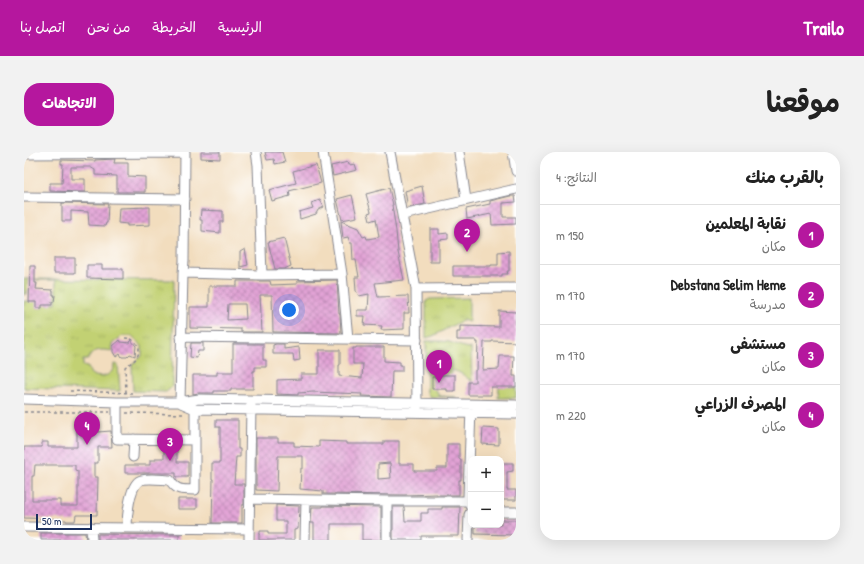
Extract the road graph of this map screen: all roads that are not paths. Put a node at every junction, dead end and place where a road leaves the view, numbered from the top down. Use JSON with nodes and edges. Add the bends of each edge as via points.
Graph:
{"nodes":[{"id":1,"x":256,"y":152,"type":"edge"},
{"id":2,"x":323,"y":152,"type":"edge"},
{"id":3,"x":390,"y":152,"type":"edge"},
{"id":4,"x":458,"y":152,"type":"edge"},
{"id":5,"x":512,"y":152,"type":"edge"},
{"id":6,"x":185,"y":153,"type":"edge"},
{"id":7,"x":24,"y":154,"type":"edge"},
{"id":8,"x":516,"y":171,"type":"edge"},
{"id":9,"x":516,"y":189,"type":"edge"},
{"id":10,"x":24,"y":197,"type":"edge"},
{"id":11,"x":185,"y":200,"type":"junction"},
{"id":12,"x":466,"y":200,"type":"junction"},
{"id":13,"x":403,"y":215,"type":"junction"},
{"id":14,"x":183,"y":273,"type":"junction"},
{"id":15,"x":342,"y":274,"type":"junction"},
{"id":16,"x":262,"y":275,"type":"junction"},
{"id":17,"x":516,"y":288,"type":"edge"},
{"id":18,"x":416,"y":289,"type":"junction"},
{"id":19,"x":181,"y":337,"type":"junction"},
{"id":20,"x":348,"y":338,"type":"junction"},
{"id":21,"x":417,"y":340,"type":"junction"},
{"id":22,"x":24,"y":399,"type":"edge"},
{"id":23,"x":123,"y":399,"type":"junction"},
{"id":24,"x":251,"y":400,"type":"junction"},
{"id":25,"x":180,"y":402,"type":"junction"},
{"id":26,"x":516,"y":405,"type":"edge"},
{"id":27,"x":417,"y":408,"type":"junction"},
{"id":28,"x":470,"y":409,"type":"junction"},
{"id":29,"x":252,"y":410,"type":"junction"},
{"id":30,"x":196,"y":412,"type":"junction"},
{"id":31,"x":516,"y":414,"type":"edge"},
{"id":32,"x":134,"y":439,"type":"junction"},
{"id":33,"x":195,"y":440,"type":"junction"},
{"id":34,"x":133,"y":457,"type":"dead end"},
{"id":35,"x":470,"y":492,"type":"edge"},
{"id":36,"x":250,"y":499,"type":"junction"},
{"id":37,"x":306,"y":500,"type":"junction"},
{"id":38,"x":387,"y":501,"type":"junction"},
{"id":39,"x":468,"y":504,"type":"edge"},
{"id":40,"x":504,"y":512,"type":"edge"},
{"id":41,"x":516,"y":512,"type":"edge"},
{"id":42,"x":24,"y":527,"type":"edge"},
{"id":43,"x":92,"y":527,"type":"junction"},
{"id":44,"x":127,"y":528,"type":"junction"},
{"id":45,"x":468,"y":528,"type":"edge"},
{"id":46,"x":249,"y":529,"type":"junction"},
{"id":47,"x":92,"y":540,"type":"edge"},
{"id":48,"x":249,"y":540,"type":"edge"},
{"id":49,"x":305,"y":540,"type":"edge"},
{"id":50,"x":387,"y":540,"type":"edge"},
{"id":51,"x":468,"y":540,"type":"edge"}],
"edges":[{"from":1,"to":16,"type":"street"},
{"from":2,"to":15,"type":"street"},
{"from":3,"to":13,"type":"street"},
{"from":4,"to":12,"type":"street"},
{"from":5,"to":8,"type":"street"},
{"from":6,"to":7,"type":"street"},
{"from":6,"to":11,"type":"street"},
{"from":9,"to":12,"type":"street"},
{"from":10,"to":11,"type":"street"},
{"from":11,"to":14,"type":"street"},
{"from":12,"to":13,"type":"street"},
{"from":13,"to":18,"type":"street"},
{"from":14,"to":16,"type":"street"},
{"from":14,"to":19,"type":"street"},
{"from":15,"to":16,"type":"street"},
{"from":15,"to":20,"type":"street"},
{"from":17,"to":18,"type":"street"},
{"from":18,"to":21,"type":"street"},
{"from":19,"to":20,"type":"street"},
{"from":19,"to":25,"type":"street"},
{"from":20,"to":21,"type":"street"},
{"from":21,"to":27,"type":"street"},
{"from":22,"to":23,"type":"street"},
{"from":23,"to":25,"type":"street"},
{"from":23,"to":32,"type":"street","via":[[117,412],[117,439]]},
{"from":24,"to":25,"type":"street","via":[[199,399]]},
{"from":24,"to":27,"type":"street"},
{"from":24,"to":29,"type":"street"},
{"from":25,"to":30,"type":"street"},
{"from":26,"to":28,"type":"street"},
{"from":27,"to":28,"type":"street"},
{"from":27,"to":29,"type":"street"},
{"from":28,"to":31,"type":"street"},
{"from":28,"to":35,"type":"street"},
{"from":29,"to":30,"type":"street"},
{"from":29,"to":36,"type":"street"},
{"from":30,"to":33,"type":"street"},
{"from":32,"to":33,"type":"street"},
{"from":32,"to":34,"type":"street"},
{"from":33,"to":44,"type":"street","via":[[195,490],[179,489],[170,480],[140,480],[135,485],[130,500]]},
{"from":36,"to":37,"type":"street"},
{"from":36,"to":46,"type":"street"},
{"from":37,"to":38,"type":"street"},
{"from":37,"to":49,"type":"street"},
{"from":38,"to":39,"type":"street"},
{"from":38,"to":50,"type":"street"},
{"from":40,"to":41,"type":"street"},
{"from":42,"to":43,"type":"street"},
{"from":43,"to":44,"type":"street"},
{"from":43,"to":47,"type":"street"},
{"from":44,"to":46,"type":"street"},
{"from":45,"to":51,"type":"street"},
{"from":46,"to":48,"type":"street"}]}
